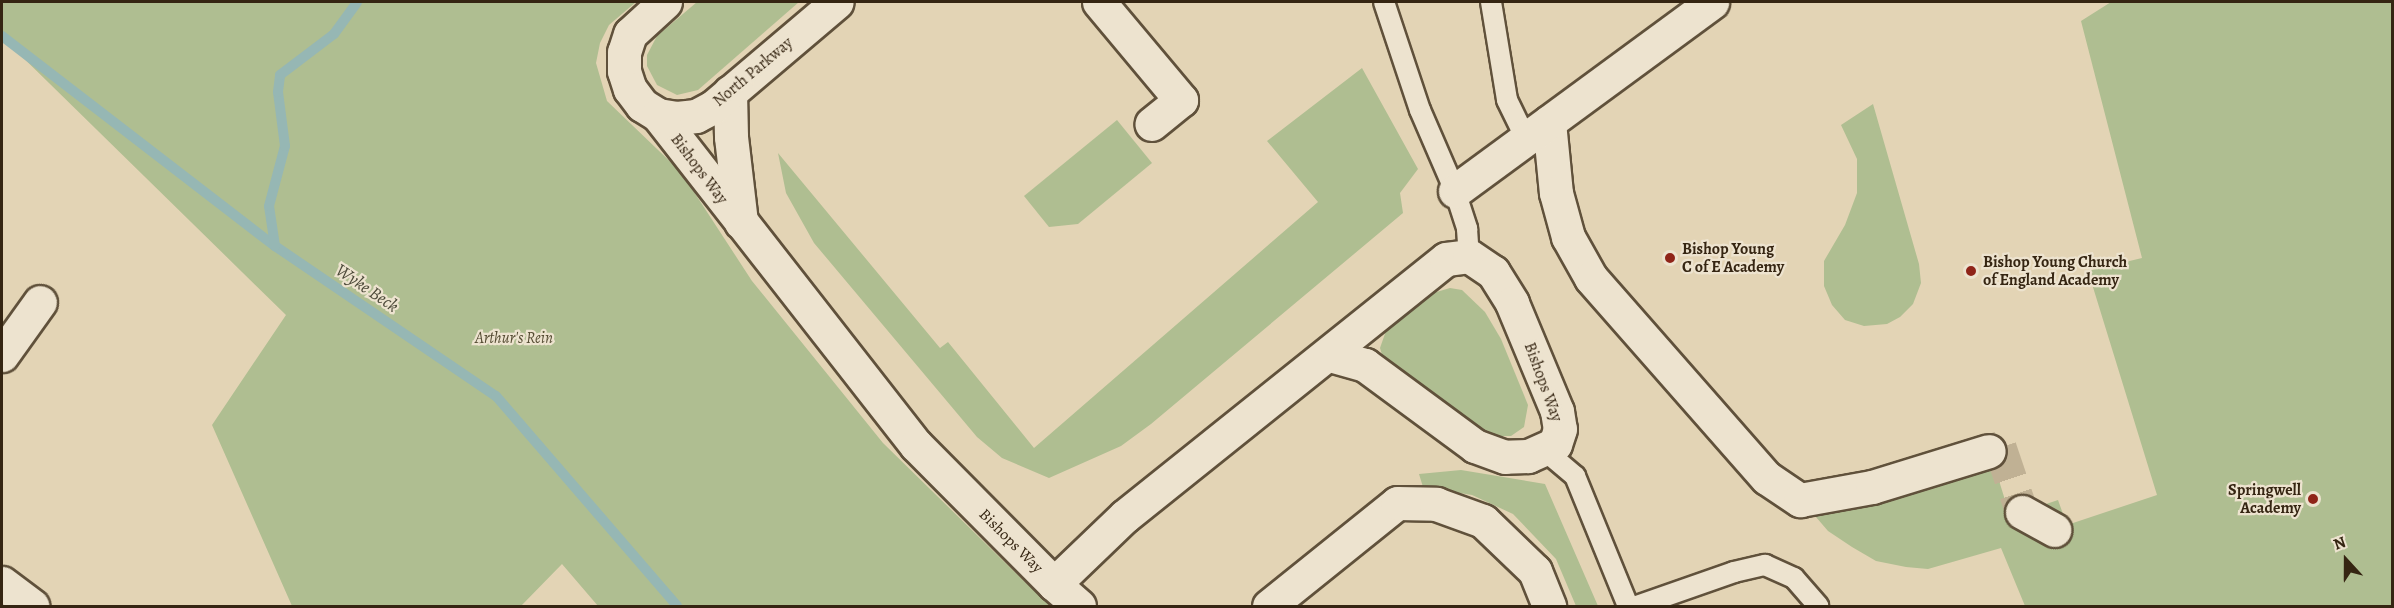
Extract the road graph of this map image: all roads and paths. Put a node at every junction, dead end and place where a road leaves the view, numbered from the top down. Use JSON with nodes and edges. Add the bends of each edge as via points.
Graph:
{"nodes":[{"id":1,"x":665,"y":2,"type":"edge"},
{"id":2,"x":837,"y":2,"type":"edge"},
{"id":3,"x":1099,"y":2,"type":"edge"},
{"id":4,"x":1384,"y":2,"type":"edge"},
{"id":5,"x":1491,"y":2,"type":"edge"},
{"id":6,"x":1712,"y":2,"type":"edge"},
{"id":7,"x":730,"y":92,"type":"junction"},
{"id":8,"x":658,"y":115,"type":"junction"},
{"id":9,"x":1151,"y":124,"type":"dead end"},
{"id":10,"x":1537,"y":130,"type":"junction"},
{"id":11,"x":1455,"y":191,"type":"junction"},
{"id":12,"x":741,"y":222,"type":"junction"},
{"id":13,"x":1468,"y":256,"type":"junction"},
{"id":14,"x":40,"y":302,"type":"dead end"},
{"id":15,"x":2,"y":355,"type":"edge"},
{"id":16,"x":1329,"y":355,"type":"junction"},
{"id":17,"x":1543,"y":449,"type":"junction"},
{"id":18,"x":1989,"y":451,"type":"dead end"},
{"id":19,"x":2022,"y":512,"type":"tunnel mouth"},
{"id":20,"x":2054,"y":530,"type":"dead end"},
{"id":21,"x":2,"y":583,"type":"edge"},
{"id":22,"x":1054,"y":584,"type":"junction"},
{"id":23,"x":32,"y":606,"type":"edge"},
{"id":24,"x":1079,"y":606,"type":"edge"},
{"id":25,"x":1269,"y":606,"type":"edge"},
{"id":26,"x":1549,"y":606,"type":"edge"},
{"id":27,"x":1628,"y":606,"type":"edge"},
{"id":28,"x":1637,"y":606,"type":"edge"},
{"id":29,"x":1818,"y":606,"type":"edge"}],
"edges":[{"from":1,"to":8,"type":"street","via":[[630,34],[624,52],[624,71],[630,89],[642,105]]},
{"from":2,"to":7,"type":"street","name":"North Parkway"},
{"from":3,"to":9,"type":"street","via":[[1181,100]]},
{"from":4,"to":11,"type":"lane","via":[[1420,110]]},
{"from":5,"to":10,"type":"lane","via":[[1507,100]]},
{"from":6,"to":10,"type":"street"},
{"from":7,"to":8,"type":"street","name":"North Parkway","via":[[696,116]]},
{"from":7,"to":12,"type":"street","name":"Bishops Way"},
{"from":8,"to":12,"type":"street","name":"Bishops Way"},
{"from":10,"to":11,"type":"street"},
{"from":10,"to":18,"type":"street","via":[[1565,226],[1591,278],[1767,478],[1800,500],[1872,487]]},
{"from":11,"to":13,"type":"lane","via":[[1467,229]]},
{"from":12,"to":22,"type":"street","name":"Bishops Way","via":[[916,445]]},
{"from":13,"to":16,"type":"street","name":"Bishops Way","via":[[1446,259]]},
{"from":13,"to":17,"type":"street","name":"Bishops Way","via":[[1493,272],[1539,364],[1560,429],[1555,444]]},
{"from":14,"to":15,"type":"street"},
{"from":16,"to":17,"type":"street","via":[[1365,365],[1475,446],[1505,457],[1528,456]]},
{"from":16,"to":22,"type":"street","name":"Bishops Way","via":[[1125,516]]},
{"from":17,"to":27,"type":"lane","via":[[1575,476]]},
{"from":19,"to":20,"type":"street"},
{"from":21,"to":23,"type":"street"},
{"from":22,"to":24,"type":"street"},
{"from":25,"to":26,"type":"street","via":[[1397,503],[1436,504],[1483,521],[1535,571]]},
{"from":28,"to":29,"type":"lane","via":[[1734,572],[1766,565],[1794,578]]}]}
